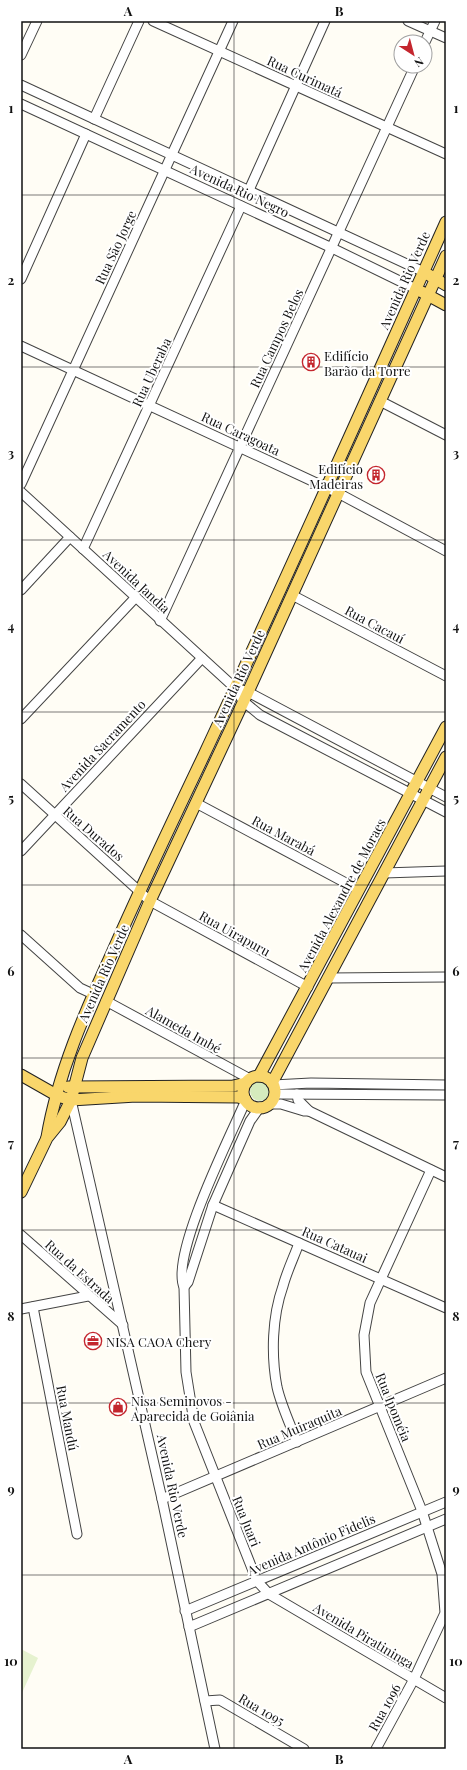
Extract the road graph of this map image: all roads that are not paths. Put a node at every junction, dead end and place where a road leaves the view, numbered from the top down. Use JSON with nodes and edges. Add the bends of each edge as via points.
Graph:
{"nodes":[{"id":1,"x":37,"y":21,"type":"edge"},
{"id":2,"x":139,"y":21,"type":"edge"},
{"id":3,"x":153,"y":21,"type":"edge"},
{"id":4,"x":233,"y":21,"type":"edge"},
{"id":5,"x":325,"y":21,"type":"edge"},
{"id":6,"x":408,"y":21,"type":"edge"},
{"id":7,"x":435,"y":21,"type":"edge"},
{"id":8,"x":430,"y":31,"type":"junction"},
{"id":9,"x":429,"y":34,"type":"edge"},
{"id":10,"x":446,"y":38,"type":"edge"},
{"id":11,"x":219,"y":51,"type":"junction"},
{"id":12,"x":21,"y":55,"type":"edge"},
{"id":13,"x":411,"y":74,"type":"edge"},
{"id":14,"x":21,"y":85,"type":"edge"},
{"id":15,"x":296,"y":86,"type":"junction"},
{"id":16,"x":21,"y":104,"type":"edge"},
{"id":17,"x":94,"y":118,"type":"junction"},
{"id":18,"x":387,"y":128,"type":"junction"},
{"id":19,"x":86,"y":134,"type":"junction"},
{"id":20,"x":172,"y":154,"type":"junction"},
{"id":21,"x":446,"y":154,"type":"edge"},
{"id":22,"x":165,"y":170,"type":"junction"},
{"id":23,"x":249,"y":190,"type":"junction"},
{"id":24,"x":242,"y":206,"type":"junction"},
{"id":25,"x":446,"y":222,"type":"edge"},
{"id":26,"x":339,"y":232,"type":"junction"},
{"id":27,"x":332,"y":248,"type":"junction"},
{"id":28,"x":446,"y":256,"type":"edge"},
{"id":29,"x":424,"y":272,"type":"junction"},
{"id":30,"x":21,"y":279,"type":"edge"},
{"id":31,"x":436,"y":279,"type":"junction"},
{"id":32,"x":446,"y":285,"type":"edge"},
{"id":33,"x":416,"y":289,"type":"junction"},
{"id":34,"x":428,"y":295,"type":"junction"},
{"id":35,"x":446,"y":305,"type":"edge"},
{"id":36,"x":21,"y":346,"type":"edge"},
{"id":37,"x":73,"y":370,"type":"junction"},
{"id":38,"x":380,"y":401,"type":"junction"},
{"id":39,"x":150,"y":405,"type":"junction"},
{"id":40,"x":446,"y":435,"type":"edge"},
{"id":41,"x":240,"y":447,"type":"junction"},
{"id":42,"x":21,"y":484,"type":"edge"},
{"id":43,"x":326,"y":487,"type":"junction"},
{"id":44,"x":21,"y":492,"type":"edge"},
{"id":45,"x":338,"y":493,"type":"junction"},
{"id":46,"x":70,"y":537,"type":"junction"},
{"id":47,"x":83,"y":549,"type":"junction"},
{"id":48,"x":446,"y":551,"type":"edge"},
{"id":49,"x":21,"y":590,"type":"edge"},
{"id":50,"x":292,"y":595,"type":"junction"},
{"id":51,"x":136,"y":597,"type":"junction"},
{"id":52,"x":160,"y":620,"type":"junction"},
{"id":53,"x":202,"y":658,"type":"junction"},
{"id":54,"x":446,"y":676,"type":"edge"},
{"id":55,"x":235,"y":688,"type":"junction"},
{"id":56,"x":246,"y":696,"type":"junction"},
{"id":57,"x":21,"y":719,"type":"edge"},
{"id":58,"x":446,"y":727,"type":"edge"},
{"id":59,"x":446,"y":757,"type":"edge"},
{"id":60,"x":417,"y":781,"type":"junction"},
{"id":61,"x":21,"y":784,"type":"edge"},
{"id":62,"x":430,"y":788,"type":"junction"},
{"id":63,"x":410,"y":794,"type":"junction"},
{"id":64,"x":446,"y":797,"type":"edge"},
{"id":65,"x":423,"y":800,"type":"junction"},
{"id":66,"x":196,"y":803,"type":"junction"},
{"id":67,"x":446,"y":812,"type":"edge"},
{"id":68,"x":54,"y":815,"type":"junction"},
{"id":69,"x":21,"y":851,"type":"edge"},
{"id":70,"x":446,"y":871,"type":"edge"},
{"id":71,"x":384,"y":873,"type":"junction"},
{"id":72,"x":140,"y":890,"type":"junction"},
{"id":73,"x":359,"y":890,"type":"junction"},
{"id":74,"x":150,"y":901,"type":"junction"},
{"id":75,"x":21,"y":935,"type":"edge"},
{"id":76,"x":446,"y":977,"type":"edge"},
{"id":77,"x":328,"y":978,"type":"junction"},
{"id":78,"x":308,"y":987,"type":"junction"},
{"id":79,"x":94,"y":994,"type":"junction"},
{"id":80,"x":106,"y":1001,"type":"junction"},
{"id":81,"x":21,"y":1075,"type":"edge"},
{"id":82,"x":252,"y":1079,"type":"junction"},
{"id":83,"x":446,"y":1085,"type":"edge"},
{"id":84,"x":75,"y":1087,"type":"junction"},
{"id":85,"x":59,"y":1091,"type":"junction"},
{"id":86,"x":297,"y":1094,"type":"junction"},
{"id":87,"x":270,"y":1095,"type":"junction"},
{"id":88,"x":446,"y":1095,"type":"edge"},
{"id":89,"x":245,"y":1099,"type":"junction"},
{"id":90,"x":71,"y":1100,"type":"junction"},
{"id":91,"x":309,"y":1111,"type":"junction"},
{"id":92,"x":47,"y":1138,"type":"junction"},
{"id":93,"x":431,"y":1170,"type":"junction"},
{"id":94,"x":446,"y":1177,"type":"edge"},
{"id":95,"x":21,"y":1192,"type":"edge"},
{"id":96,"x":213,"y":1205,"type":"junction"},
{"id":97,"x":21,"y":1235,"type":"edge"},
{"id":98,"x":299,"y":1243,"type":"junction"},
{"id":99,"x":381,"y":1278,"type":"junction"},
{"id":100,"x":184,"y":1287,"type":"junction"},
{"id":101,"x":88,"y":1296,"type":"junction"},
{"id":102,"x":33,"y":1307,"type":"junction"},
{"id":103,"x":446,"y":1308,"type":"edge"},
{"id":104,"x":21,"y":1309,"type":"edge"},
{"id":105,"x":123,"y":1325,"type":"junction"},
{"id":106,"x":446,"y":1378,"type":"edge"},
{"id":107,"x":380,"y":1407,"type":"junction"},
{"id":108,"x":297,"y":1442,"type":"junction"},
{"id":109,"x":215,"y":1476,"type":"junction"},
{"id":110,"x":162,"y":1499,"type":"junction"},
{"id":111,"x":446,"y":1502,"type":"edge"},
{"id":112,"x":422,"y":1511,"type":"junction"},
{"id":113,"x":446,"y":1519,"type":"edge"},
{"id":114,"x":427,"y":1528,"type":"junction"},
{"id":115,"x":77,"y":1534,"type":"dead end"},
{"id":116,"x":257,"y":1581,"type":"junction"},
{"id":117,"x":269,"y":1594,"type":"junction"},
{"id":118,"x":186,"y":1611,"type":"junction"},
{"id":119,"x":446,"y":1613,"type":"edge"},
{"id":120,"x":189,"y":1627,"type":"junction"},
{"id":121,"x":414,"y":1679,"type":"junction"},
{"id":122,"x":446,"y":1698,"type":"edge"},
{"id":123,"x":204,"y":1701,"type":"junction"},
{"id":124,"x":215,"y":1749,"type":"edge"},
{"id":125,"x":304,"y":1749,"type":"edge"},
{"id":126,"x":376,"y":1749,"type":"edge"}],
"edges":[{"from":1,"to":12,"type":"street"},
{"from":2,"to":17,"type":"street"},
{"from":3,"to":11,"type":"street","name":"Rua Curimatá"},
{"from":4,"to":11,"type":"street","name":"Rua São Jorge"},
{"from":5,"to":15,"type":"street"},
{"from":6,"to":8,"type":"street"},
{"from":7,"to":8,"type":"street"},
{"from":8,"to":9,"type":"street"},
{"from":8,"to":10,"type":"street"},
{"from":11,"to":15,"type":"street","name":"Rua Curimatá"},
{"from":11,"to":20,"type":"street","name":"Rua São Jorge"},
{"from":13,"to":18,"type":"street","name":"Rua Campos Belos"},
{"from":14,"to":17,"type":"street","name":"Avenida Rio Negro"},
{"from":15,"to":18,"type":"street","name":"Rua Curimatá"},
{"from":15,"to":23,"type":"street"},
{"from":16,"to":19,"type":"street","name":"Avenida Rio Negro"},
{"from":17,"to":20,"type":"street","name":"Avenida Rio Negro"},
{"from":18,"to":21,"type":"street","name":"Rua Curimatá"},
{"from":18,"to":26,"type":"street","name":"Rua Campos Belos"},
{"from":19,"to":22,"type":"street","name":"Avenida Rio Negro"},
{"from":19,"to":30,"type":"street"},
{"from":20,"to":22,"type":"street","name":"Rua São Jorge"},
{"from":20,"to":23,"type":"street","name":"Avenida Rio Negro"},
{"from":22,"to":24,"type":"street","name":"Avenida Rio Negro"},
{"from":22,"to":37,"type":"street","name":"Rua São Jorge"},
{"from":23,"to":26,"type":"street","name":"Avenida Rio Negro"},
{"from":24,"to":27,"type":"street","name":"Avenida Rio Negro"},
{"from":24,"to":39,"type":"street","name":"Rua Uberaba"},
{"from":25,"to":29,"type":"main road","name":"Avenida Rio Verde"},
{"from":26,"to":27,"type":"street","name":"Rua Campos Belos"},
{"from":26,"to":29,"type":"street","name":"Avenida Rio Negro"},
{"from":27,"to":33,"type":"street","name":"Avenida Rio Negro"},
{"from":27,"to":41,"type":"street","name":"Rua Campos Belos"},
{"from":28,"to":31,"type":"main road","name":"Avenida Rio Verde"},
{"from":29,"to":31,"type":"main road","name":"Avenida Rio Negro"},
{"from":29,"to":33,"type":"main road","name":"Avenida Rio Verde"},
{"from":31,"to":32,"type":"main road","name":"Avenida Rio Negro"},
{"from":31,"to":34,"type":"main road","name":"Avenida Rio Verde"},
{"from":33,"to":34,"type":"main road","name":"Avenida Rio Negro"},
{"from":33,"to":43,"type":"main road","name":"Avenida Rio Verde"},
{"from":34,"to":35,"type":"main road","name":"Avenida Rio Negro"},
{"from":34,"to":38,"type":"main road","name":"Avenida Rio Verde"},
{"from":36,"to":37,"type":"street","name":"Rua Caragoata"},
{"from":37,"to":39,"type":"street","name":"Rua Caragoata"},
{"from":37,"to":42,"type":"street","name":"Rua São Jorge"},
{"from":38,"to":40,"type":"street"},
{"from":38,"to":45,"type":"main road","name":"Avenida Rio Verde"},
{"from":39,"to":41,"type":"street","name":"Rua Caragoata"},
{"from":39,"to":47,"type":"street","name":"Rua Uberaba"},
{"from":41,"to":43,"type":"street","name":"Rua Caragoata"},
{"from":41,"to":52,"type":"street","name":"Rua Campos Belos"},
{"from":43,"to":45,"type":"street","name":"Rua Caragoata"},
{"from":43,"to":55,"type":"main road","name":"Avenida Rio Verde"},
{"from":44,"to":46,"type":"street","name":"Avenida Jandia"},
{"from":45,"to":48,"type":"street","name":"Rua Caragoata"},
{"from":45,"to":50,"type":"main road","name":"Avenida Rio Verde"},
{"from":46,"to":47,"type":"street","name":"Avenida Jandia"},
{"from":46,"to":49,"type":"street"},
{"from":47,"to":51,"type":"street","name":"Avenida Jandia"},
{"from":50,"to":54,"type":"street","name":"Rua Cacauí"},
{"from":50,"to":56,"type":"main road","name":"Avenida Rio Verde"},
{"from":51,"to":52,"type":"street","name":"Avenida Jandia"},
{"from":51,"to":57,"type":"street"},
{"from":52,"to":53,"type":"street","name":"Avenida Jandia"},
{"from":53,"to":55,"type":"street","name":"Avenida Jandia"},
{"from":53,"to":68,"type":"street","name":"Avenida Sacramento"},
{"from":55,"to":56,"type":"street","name":"Avenida Jandia"},
{"from":55,"to":72,"type":"main road","name":"Avenida Rio Verde"},
{"from":56,"to":60,"type":"street","name":"Avenida Jandia"},
{"from":56,"to":63,"type":"street","name":"Avenida Jandia","via":[[260,715]]},
{"from":56,"to":66,"type":"main road","name":"Avenida Rio Verde"},
{"from":58,"to":60,"type":"main road","name":"Avenida Alexandre de Moraes"},
{"from":59,"to":62,"type":"main road"},
{"from":60,"to":62,"type":"street","name":"Avenida Jandia"},
{"from":60,"to":63,"type":"main road","name":"Avenida Alexandre de Moraes"},
{"from":61,"to":68,"type":"street","name":"Rua Durados"},
{"from":62,"to":64,"type":"street","name":"Avenida Jandia"},
{"from":62,"to":65,"type":"main road"},
{"from":63,"to":65,"type":"street","name":"Avenida Jandia"},
{"from":63,"to":73,"type":"main road","name":"Avenida Alexandre de Moraes"},
{"from":65,"to":67,"type":"street","name":"Avenida Jandia"},
{"from":65,"to":71,"type":"main road"},
{"from":66,"to":73,"type":"street","name":"Rua Marabá"},
{"from":66,"to":74,"type":"main road","name":"Avenida Rio Verde"},
{"from":68,"to":69,"type":"street","name":"Avenida Sacramento"},
{"from":68,"to":72,"type":"street","name":"Rua Durados"},
{"from":70,"to":71,"type":"street"},
{"from":71,"to":77,"type":"main road"},
{"from":72,"to":74,"type":"street","name":"Rua Durados"},
{"from":72,"to":79,"type":"main road","name":"Avenida Rio Verde"},
{"from":73,"to":78,"type":"main road","name":"Avenida Alexandre de Moraes"},
{"from":74,"to":78,"type":"street","name":"Rua Uirapuru"},
{"from":74,"to":80,"type":"main road","name":"Avenida Rio Verde"},
{"from":75,"to":79,"type":"street","via":[[80,988]]},
{"from":76,"to":77,"type":"street"},
{"from":77,"to":87,"type":"main road"},
{"from":78,"to":82,"type":"main road","name":"Avenida Alexandre de Moraes"},
{"from":79,"to":85,"type":"main road","name":"Avenida Rio Verde","via":[[71,1050]]},
{"from":80,"to":82,"type":"street","name":"Alameda Imbé"},
{"from":80,"to":84,"type":"main road","name":"Avenida Rio Verde","via":[[82,1058]]},
{"from":81,"to":85,"type":"main road","via":[[40,1087]]},
{"from":82,"to":84,"type":"main road","via":[[233,1086]]},
{"from":82,"to":87,"type":"main road","via":[[269,1079]]},
{"from":82,"to":89,"type":"main road","via":[[244,1088]]},
{"from":83,"to":87,"type":"street","via":[[311,1083]]},
{"from":84,"to":85,"type":"main road"},
{"from":84,"to":90,"type":"main road","name":"Avenida Rio Verde"},
{"from":85,"to":90,"type":"main road"},
{"from":85,"to":92,"type":"main road","name":"Avenida Rio Verde"},
{"from":86,"to":87,"type":"street"},
{"from":86,"to":88,"type":"street"},
{"from":86,"to":91,"type":"street","via":[[298,1100]]},
{"from":87,"to":89,"type":"main road","via":[[252,1106]]},
{"from":87,"to":91,"type":"street","via":[[281,1104]]},
{"from":87,"to":96,"type":"street","via":[[250,1121]]},
{"from":89,"to":90,"type":"main road","via":[[136,1096]]},
{"from":89,"to":100,"type":"street","via":[[184,1249],[181,1268],[181,1282]]},
{"from":90,"to":92,"type":"main road","via":[[60,1122]]},
{"from":90,"to":105,"type":"street","name":"Avenida Rio Verde"},
{"from":91,"to":93,"type":"street"},
{"from":92,"to":95,"type":"main road"},
{"from":93,"to":94,"type":"street"},
{"from":93,"to":99,"type":"street","name":"Rua Ipoméia"},
{"from":96,"to":98,"type":"street","name":"Rua Catauai"},
{"from":96,"to":100,"type":"street","via":[[188,1282]]},
{"from":97,"to":101,"type":"street","name":"Rua da Estrada"},
{"from":98,"to":99,"type":"street","name":"Rua Catauai"},
{"from":98,"to":108,"type":"street","via":[[282,1287],[274,1335],[274,1362],[278,1387]]},
{"from":99,"to":103,"type":"street","name":"Rua Catauai"},
{"from":99,"to":107,"type":"street","name":"Rua Ipoméia","via":[[370,1303],[364,1335],[366,1372]]},
{"from":100,"to":109,"type":"street","via":[[186,1372],[194,1422]]},
{"from":101,"to":102,"type":"street"},
{"from":101,"to":105,"type":"street","name":"Rua da Estrada"},
{"from":102,"to":104,"type":"street"},
{"from":102,"to":115,"type":"street","name":"Rua Mandú"},
{"from":105,"to":110,"type":"street","name":"Avenida Rio Verde"},
{"from":106,"to":107,"type":"street","name":"Rua Muiraquita"},
{"from":107,"to":108,"type":"street","name":"Rua Muiraquita"},
{"from":107,"to":112,"type":"street","name":"Rua Ipoméia"},
{"from":108,"to":109,"type":"street","name":"Rua Muiraquita"},
{"from":109,"to":110,"type":"street","name":"Rua Muiraquita"},
{"from":109,"to":116,"type":"street","name":"Rua Juari"},
{"from":110,"to":118,"type":"street","name":"Avenida Rio Verde"},
{"from":111,"to":112,"type":"street","name":"Avenida Antônio Fidelis"},
{"from":112,"to":114,"type":"street","name":"Rua Ipoméia"},
{"from":112,"to":116,"type":"street","name":"Avenida Antônio Fidelis"},
{"from":113,"to":114,"type":"street"},
{"from":114,"to":117,"type":"street"},
{"from":114,"to":119,"type":"street","name":"Rua Ipoméia","via":[[442,1574]]},
{"from":116,"to":117,"type":"street","name":"Rua Juari"},
{"from":116,"to":118,"type":"street","name":"Avenida Antônio Fidelis"},
{"from":117,"to":120,"type":"street"},
{"from":117,"to":121,"type":"street","name":"Avenida Piratininga"},
{"from":118,"to":120,"type":"street","name":"Avenida Rio Verde"},
{"from":119,"to":121,"type":"street","name":"Rua 1096"},
{"from":120,"to":123,"type":"street","name":"Avenida Rio Verde"},
{"from":121,"to":122,"type":"street","name":"Avenida Piratininga"},
{"from":121,"to":126,"type":"street","name":"Rua 1096"},
{"from":123,"to":124,"type":"street","name":"Avenida Rio Verde"},
{"from":123,"to":125,"type":"street","name":"Rua 1095","via":[[220,1700]]}]}
